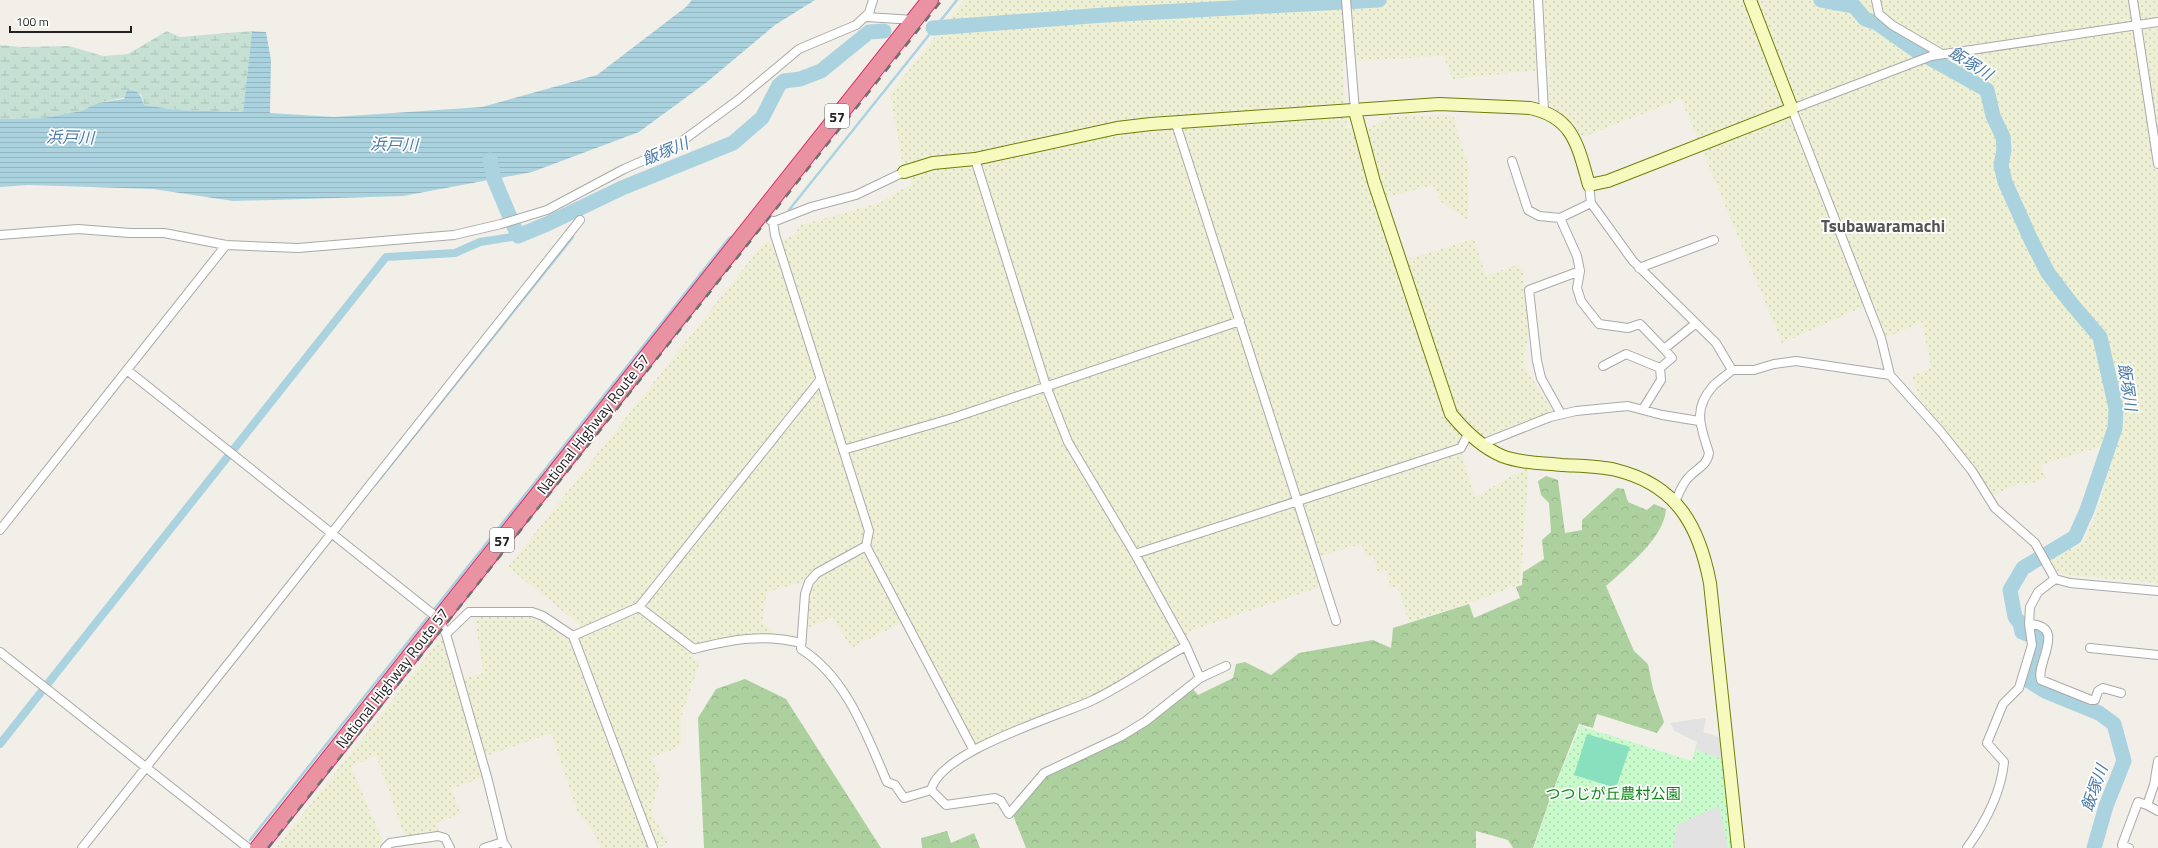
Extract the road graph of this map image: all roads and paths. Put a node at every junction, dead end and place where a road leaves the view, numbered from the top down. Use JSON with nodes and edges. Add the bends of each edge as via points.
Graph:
{"nodes":[{"id":1,"x":873,"y":0,"type":"edge"},
{"id":2,"x":930,"y":0,"type":"edge"},
{"id":3,"x":1538,"y":0,"type":"edge"},
{"id":4,"x":1750,"y":0,"type":"edge"},
{"id":5,"x":1876,"y":0,"type":"edge"},
{"id":6,"x":2133,"y":0,"type":"edge"},
{"id":7,"x":1347,"y":4,"type":"edge"},
{"id":8,"x":867,"y":17,"type":"junction"},
{"id":9,"x":914,"y":20,"type":"junction"},
{"id":10,"x":2158,"y":22,"type":"edge"},
{"id":11,"x":2137,"y":25,"type":"junction"},
{"id":12,"x":1942,"y":54,"type":"junction"},
{"id":13,"x":1792,"y":109,"type":"junction"},
{"id":14,"x":1355,"y":111,"type":"junction"},
{"id":15,"x":1544,"y":111,"type":"junction"},
{"id":16,"x":1175,"y":121,"type":"junction"},
{"id":17,"x":975,"y":159,"type":"junction"},
{"id":18,"x":1512,"y":161,"type":"dead end"},
{"id":19,"x":2158,"y":164,"type":"edge"},
{"id":20,"x":904,"y":172,"type":"joint"},
{"id":21,"x":1589,"y":185,"type":"junction"},
{"id":22,"x":1591,"y":203,"type":"junction"},
{"id":23,"x":766,"y":218,"type":"junction"},
{"id":24,"x":1560,"y":218,"type":"junction"},
{"id":25,"x":580,"y":220,"type":"dead end"},
{"id":26,"x":0,"y":235,"type":"edge"},
{"id":27,"x":1714,"y":240,"type":"dead end"},
{"id":28,"x":226,"y":245,"type":"junction"},
{"id":29,"x":1639,"y":268,"type":"junction"},
{"id":30,"x":1580,"y":272,"type":"junction"},
{"id":31,"x":1240,"y":321,"type":"junction"},
{"id":32,"x":1695,"y":324,"type":"junction"},
{"id":33,"x":1664,"y":349,"type":"junction"},
{"id":34,"x":1603,"y":366,"type":"dead end"},
{"id":35,"x":1660,"y":368,"type":"junction"},
{"id":36,"x":127,"y":370,"type":"junction"},
{"id":37,"x":1732,"y":370,"type":"junction"},
{"id":38,"x":1890,"y":375,"type":"junction"},
{"id":39,"x":820,"y":380,"type":"junction"},
{"id":40,"x":1046,"y":386,"type":"junction"},
{"id":41,"x":1643,"y":409,"type":"junction"},
{"id":42,"x":1561,"y":414,"type":"junction"},
{"id":43,"x":1699,"y":421,"type":"junction"},
{"id":44,"x":1468,"y":434,"type":"junction"},
{"id":45,"x":1482,"y":444,"type":"junction"},
{"id":46,"x":843,"y":450,"type":"junction"},
{"id":47,"x":1297,"y":502,"type":"junction"},
{"id":48,"x":1675,"y":502,"type":"junction"},
{"id":49,"x":0,"y":530,"type":"edge"},
{"id":50,"x":331,"y":533,"type":"junction"},
{"id":51,"x":866,"y":546,"type":"junction"},
{"id":52,"x":1135,"y":554,"type":"junction"},
{"id":53,"x":2055,"y":579,"type":"junction"},
{"id":54,"x":2158,"y":591,"type":"edge"},
{"id":55,"x":639,"y":607,"type":"junction"},
{"id":56,"x":439,"y":619,"type":"junction"},
{"id":57,"x":1336,"y":621,"type":"dead end"},
{"id":58,"x":2029,"y":624,"type":"junction"},
{"id":59,"x":446,"y":634,"type":"junction"},
{"id":60,"x":573,"y":636,"type":"junction"},
{"id":61,"x":801,"y":643,"type":"junction"},
{"id":62,"x":1186,"y":646,"type":"junction"},
{"id":63,"x":2090,"y":648,"type":"dead end"},
{"id":64,"x":0,"y":652,"type":"edge"},
{"id":65,"x":2158,"y":655,"type":"edge"},
{"id":66,"x":1226,"y":666,"type":"dead end"},
{"id":67,"x":1200,"y":678,"type":"junction"},
{"id":68,"x":2121,"y":693,"type":"dead end"},
{"id":69,"x":973,"y":749,"type":"junction"},
{"id":70,"x":2158,"y":761,"type":"edge"},
{"id":71,"x":145,"y":767,"type":"junction"},
{"id":72,"x":931,"y":790,"type":"junction"},
{"id":73,"x":2147,"y":805,"type":"junction"},
{"id":74,"x":2158,"y":811,"type":"edge"},
{"id":75,"x":505,"y":845,"type":"edge"},
{"id":76,"x":82,"y":848,"type":"edge"},
{"id":77,"x":248,"y":848,"type":"edge"},
{"id":78,"x":258,"y":848,"type":"edge"},
{"id":79,"x":385,"y":848,"type":"edge"},
{"id":80,"x":450,"y":848,"type":"edge"},
{"id":81,"x":484,"y":848,"type":"edge"},
{"id":82,"x":653,"y":848,"type":"edge"},
{"id":83,"x":1738,"y":848,"type":"edge"},
{"id":84,"x":1967,"y":848,"type":"edge"},
{"id":85,"x":2129,"y":848,"type":"edge"}],
"edges":[{"from":1,"to":8,"type":"street"},
{"from":2,"to":9,"type":"highway","name":"National Highway Route 57","number":"57"},
{"from":3,"to":15,"type":"street"},
{"from":4,"to":13,"type":"street"},
{"from":5,"to":12,"type":"street","via":[[1879,14],[1892,25]]},
{"from":6,"to":11,"type":"street"},
{"from":7,"to":14,"type":"street"},
{"from":8,"to":9,"type":"street"},
{"from":8,"to":28,"type":"street","via":[[856,25],[799,49],[738,100],[674,147],[624,169],[547,210],[501,224],[454,234],[298,248]]},
{"from":9,"to":23,"type":"highway","name":"National Highway Route 57","number":"57"},
{"from":10,"to":11,"type":"street"},
{"from":11,"to":12,"type":"street"},
{"from":11,"to":19,"type":"street"},
{"from":12,"to":13,"type":"street"},
{"from":13,"to":21,"type":"street","via":[[1608,181]]},
{"from":13,"to":38,"type":"street","via":[[1881,338]]},
{"from":14,"to":15,"type":"street","via":[[1439,104],[1517,107]]},
{"from":14,"to":16,"type":"street"},
{"from":14,"to":44,"type":"street","via":[[1374,182],[1444,395],[1451,414]]},
{"from":15,"to":21,"type":"street","via":[[1556,117],[1568,128],[1580,153]]},
{"from":16,"to":17,"type":"street","via":[[1117,128]]},
{"from":16,"to":31,"type":"street"},
{"from":17,"to":20,"type":"street","via":[[934,163]]},
{"from":17,"to":40,"type":"street"},
{"from":18,"to":24,"type":"street","via":[[1528,210],[1539,216]]},
{"from":20,"to":23,"type":"street","via":[[856,195]]},
{"from":21,"to":22,"type":"street"},
{"from":22,"to":24,"type":"street"},
{"from":22,"to":29,"type":"street"},
{"from":23,"to":39,"type":"street","via":[[775,235]]},
{"from":23,"to":56,"type":"highway","name":"National Highway Route 57","number":"57"},
{"from":24,"to":30,"type":"street","via":[[1577,256]]},
{"from":25,"to":50,"type":"street"},
{"from":26,"to":28,"type":"street","via":[[78,228],[164,233]]},
{"from":27,"to":29,"type":"street"},
{"from":28,"to":36,"type":"street"},
{"from":29,"to":32,"type":"street"},
{"from":30,"to":33,"type":"street","via":[[1577,288],[1580,301],[1599,324],[1628,328],[1640,324]]},
{"from":30,"to":42,"type":"street","via":[[1529,290],[1541,378]]},
{"from":31,"to":40,"type":"street"},
{"from":31,"to":47,"type":"street"},
{"from":32,"to":33,"type":"street"},
{"from":32,"to":37,"type":"street","via":[[1716,344]]},
{"from":33,"to":35,"type":"street","via":[[1672,358]]},
{"from":34,"to":35,"type":"street","via":[[1626,354]]},
{"from":35,"to":41,"type":"street","via":[[1659,384]]},
{"from":36,"to":49,"type":"street"},
{"from":36,"to":50,"type":"street"},
{"from":37,"to":38,"type":"street","via":[[1754,370],[1796,361]]},
{"from":37,"to":43,"type":"street","via":[[1714,386],[1703,401]]},
{"from":38,"to":53,"type":"street","via":[[1916,402],[1968,466],[1995,508],[2035,543]]},
{"from":39,"to":46,"type":"street"},
{"from":39,"to":55,"type":"street"},
{"from":40,"to":46,"type":"street","via":[[953,418]]},
{"from":40,"to":52,"type":"street","via":[[1068,442]]},
{"from":41,"to":42,"type":"street","via":[[1628,406]]},
{"from":41,"to":43,"type":"street"},
{"from":42,"to":45,"type":"street"},
{"from":43,"to":48,"type":"street","via":[[1709,458],[1682,485]]},
{"from":44,"to":45,"type":"street"},
{"from":44,"to":47,"type":"street","via":[[1461,448]]},
{"from":45,"to":48,"type":"street","via":[[1502,456],[1516,459],[1615,470],[1641,478]]},
{"from":46,"to":51,"type":"street","via":[[869,531]]},
{"from":47,"to":52,"type":"street"},
{"from":47,"to":57,"type":"street"},
{"from":48,"to":83,"type":"street","via":[[1700,541],[1710,583]]},
{"from":50,"to":56,"type":"street"},
{"from":50,"to":71,"type":"street"},
{"from":51,"to":61,"type":"street","via":[[817,573],[809,582],[805,594],[805,621]]},
{"from":51,"to":69,"type":"street"},
{"from":52,"to":62,"type":"street"},
{"from":53,"to":54,"type":"street","via":[[2070,583]]},
{"from":53,"to":58,"type":"street","via":[[2038,592],[2030,607]]},
{"from":55,"to":60,"type":"street"},
{"from":55,"to":61,"type":"street","via":[[694,649],[752,637],[782,638]]},
{"from":56,"to":59,"type":"street"},
{"from":56,"to":78,"type":"highway","name":"National Highway Route 57","number":"57"},
{"from":58,"to":68,"type":"street","via":[[2039,624],[2046,630],[2048,651],[2039,675],[2041,680],[2091,700],[2095,700],[2098,690],[2103,688]]},
{"from":58,"to":84,"type":"street","via":[[2032,645],[2019,688],[2003,704],[1986,743],[2004,762],[2003,775],[1984,825]]},
{"from":59,"to":60,"type":"street","via":[[469,612],[522,611],[544,616]]},
{"from":59,"to":75,"type":"street"},
{"from":60,"to":82,"type":"street"},
{"from":61,"to":72,"type":"street","via":[[801,649],[823,666],[841,686],[887,782],[895,785],[904,798]]},
{"from":62,"to":67,"type":"street"},
{"from":62,"to":69,"type":"street","via":[[1091,701]]},
{"from":63,"to":65,"type":"street"},
{"from":64,"to":71,"type":"street"},
{"from":66,"to":67,"type":"street"},
{"from":67,"to":72,"type":"street","via":[[1127,733],[1044,773],[1009,814],[1001,801],[995,798],[946,805]]},
{"from":69,"to":72,"type":"street","via":[[933,782]]},
{"from":70,"to":73,"type":"street"},
{"from":71,"to":76,"type":"street"},
{"from":71,"to":77,"type":"street"},
{"from":73,"to":74,"type":"street"},
{"from":73,"to":85,"type":"street","via":[[2138,802],[2122,845]]},
{"from":75,"to":81,"type":"street"},
{"from":79,"to":80,"type":"street","via":[[390,843],[438,836],[445,838]]}]}
